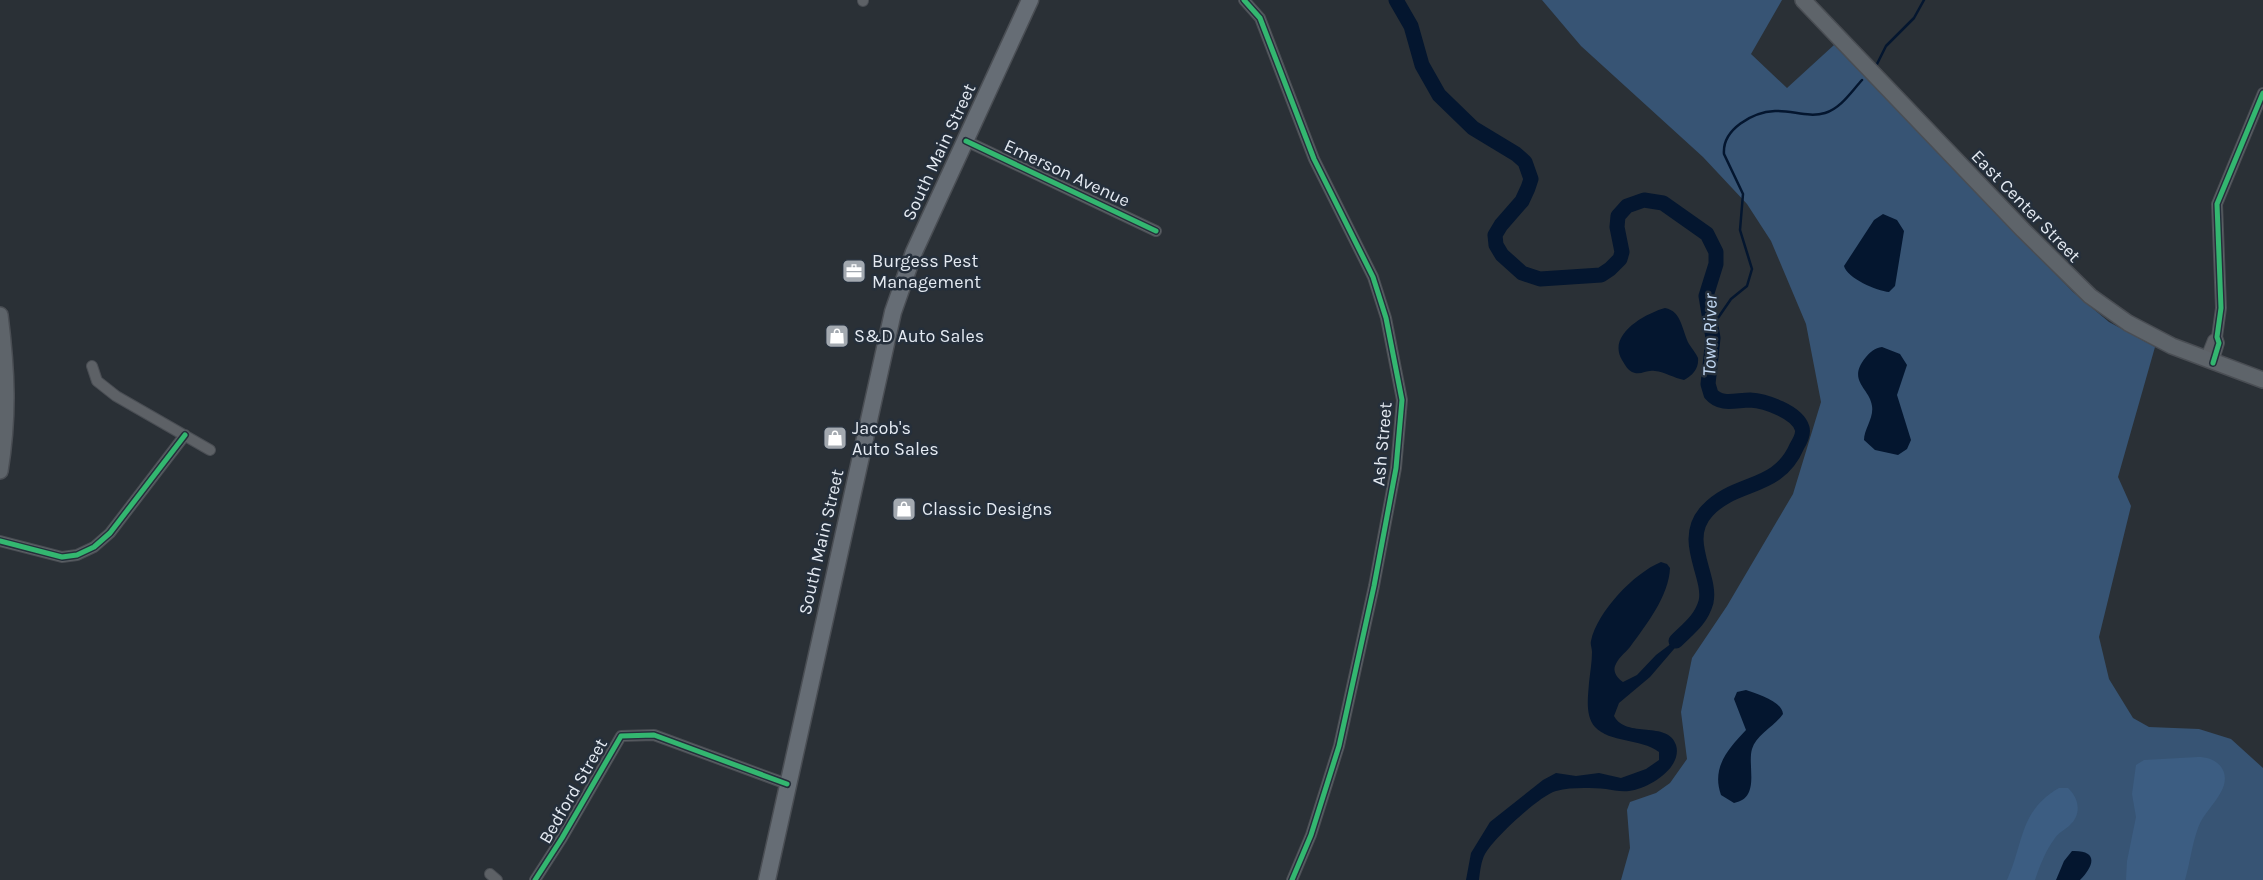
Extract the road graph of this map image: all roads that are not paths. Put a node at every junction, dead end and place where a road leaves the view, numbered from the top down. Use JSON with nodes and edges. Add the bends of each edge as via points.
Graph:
{"nodes":[{"id":1,"x":1030,"y":0,"type":"edge"},
{"id":2,"x":1244,"y":0,"type":"edge"},
{"id":3,"x":1803,"y":0,"type":"edge"},
{"id":4,"x":2263,"y":93,"type":"edge"},
{"id":5,"x":966,"y":141,"type":"junction"},
{"id":6,"x":1156,"y":230,"type":"dead end"},
{"id":7,"x":0,"y":315,"type":"edge"},
{"id":8,"x":2209,"y":361,"type":"junction"},
{"id":9,"x":92,"y":366,"type":"dead end"},
{"id":10,"x":2263,"y":380,"type":"edge"},
{"id":11,"x":185,"y":435,"type":"junction"},
{"id":12,"x":210,"y":450,"type":"dead end"},
{"id":13,"x":0,"y":471,"type":"edge"},
{"id":14,"x":0,"y":541,"type":"edge"},
{"id":15,"x":787,"y":784,"type":"junction"},
{"id":16,"x":535,"y":880,"type":"edge"},
{"id":17,"x":767,"y":880,"type":"edge"},
{"id":18,"x":1292,"y":880,"type":"edge"}],
"edges":[{"from":1,"to":5,"type":"main road","name":"South Main Street"},
{"from":2,"to":18,"type":"street","name":"Ash Street","via":[[1260,18],[1314,159],[1373,277],[1386,318],[1402,400],[1396,468],[1339,746],[1311,835]]},
{"from":3,"to":8,"type":"main road","name":"East Center Street","via":[[2083,290],[2134,326]]},
{"from":4,"to":8,"type":"street","via":[[2217,204],[2222,308]]},
{"from":5,"to":6,"type":"street","name":"Emerson Avenue"},
{"from":5,"to":15,"type":"main road","name":"South Main Street","via":[[914,252],[893,312]]},
{"from":7,"to":13,"type":"main road","via":[[8,380]]},
{"from":8,"to":10,"type":"main road","name":"East Center Street"},
{"from":9,"to":11,"type":"street","via":[[97,380],[109,391]]},
{"from":11,"to":12,"type":"street"},
{"from":11,"to":14,"type":"street","via":[[110,533],[94,547],[77,555],[62,557]]},
{"from":15,"to":16,"type":"street","name":"Bedford Street","via":[[654,735],[620,736]]},
{"from":15,"to":17,"type":"main road","name":"South Main Street"}]}
